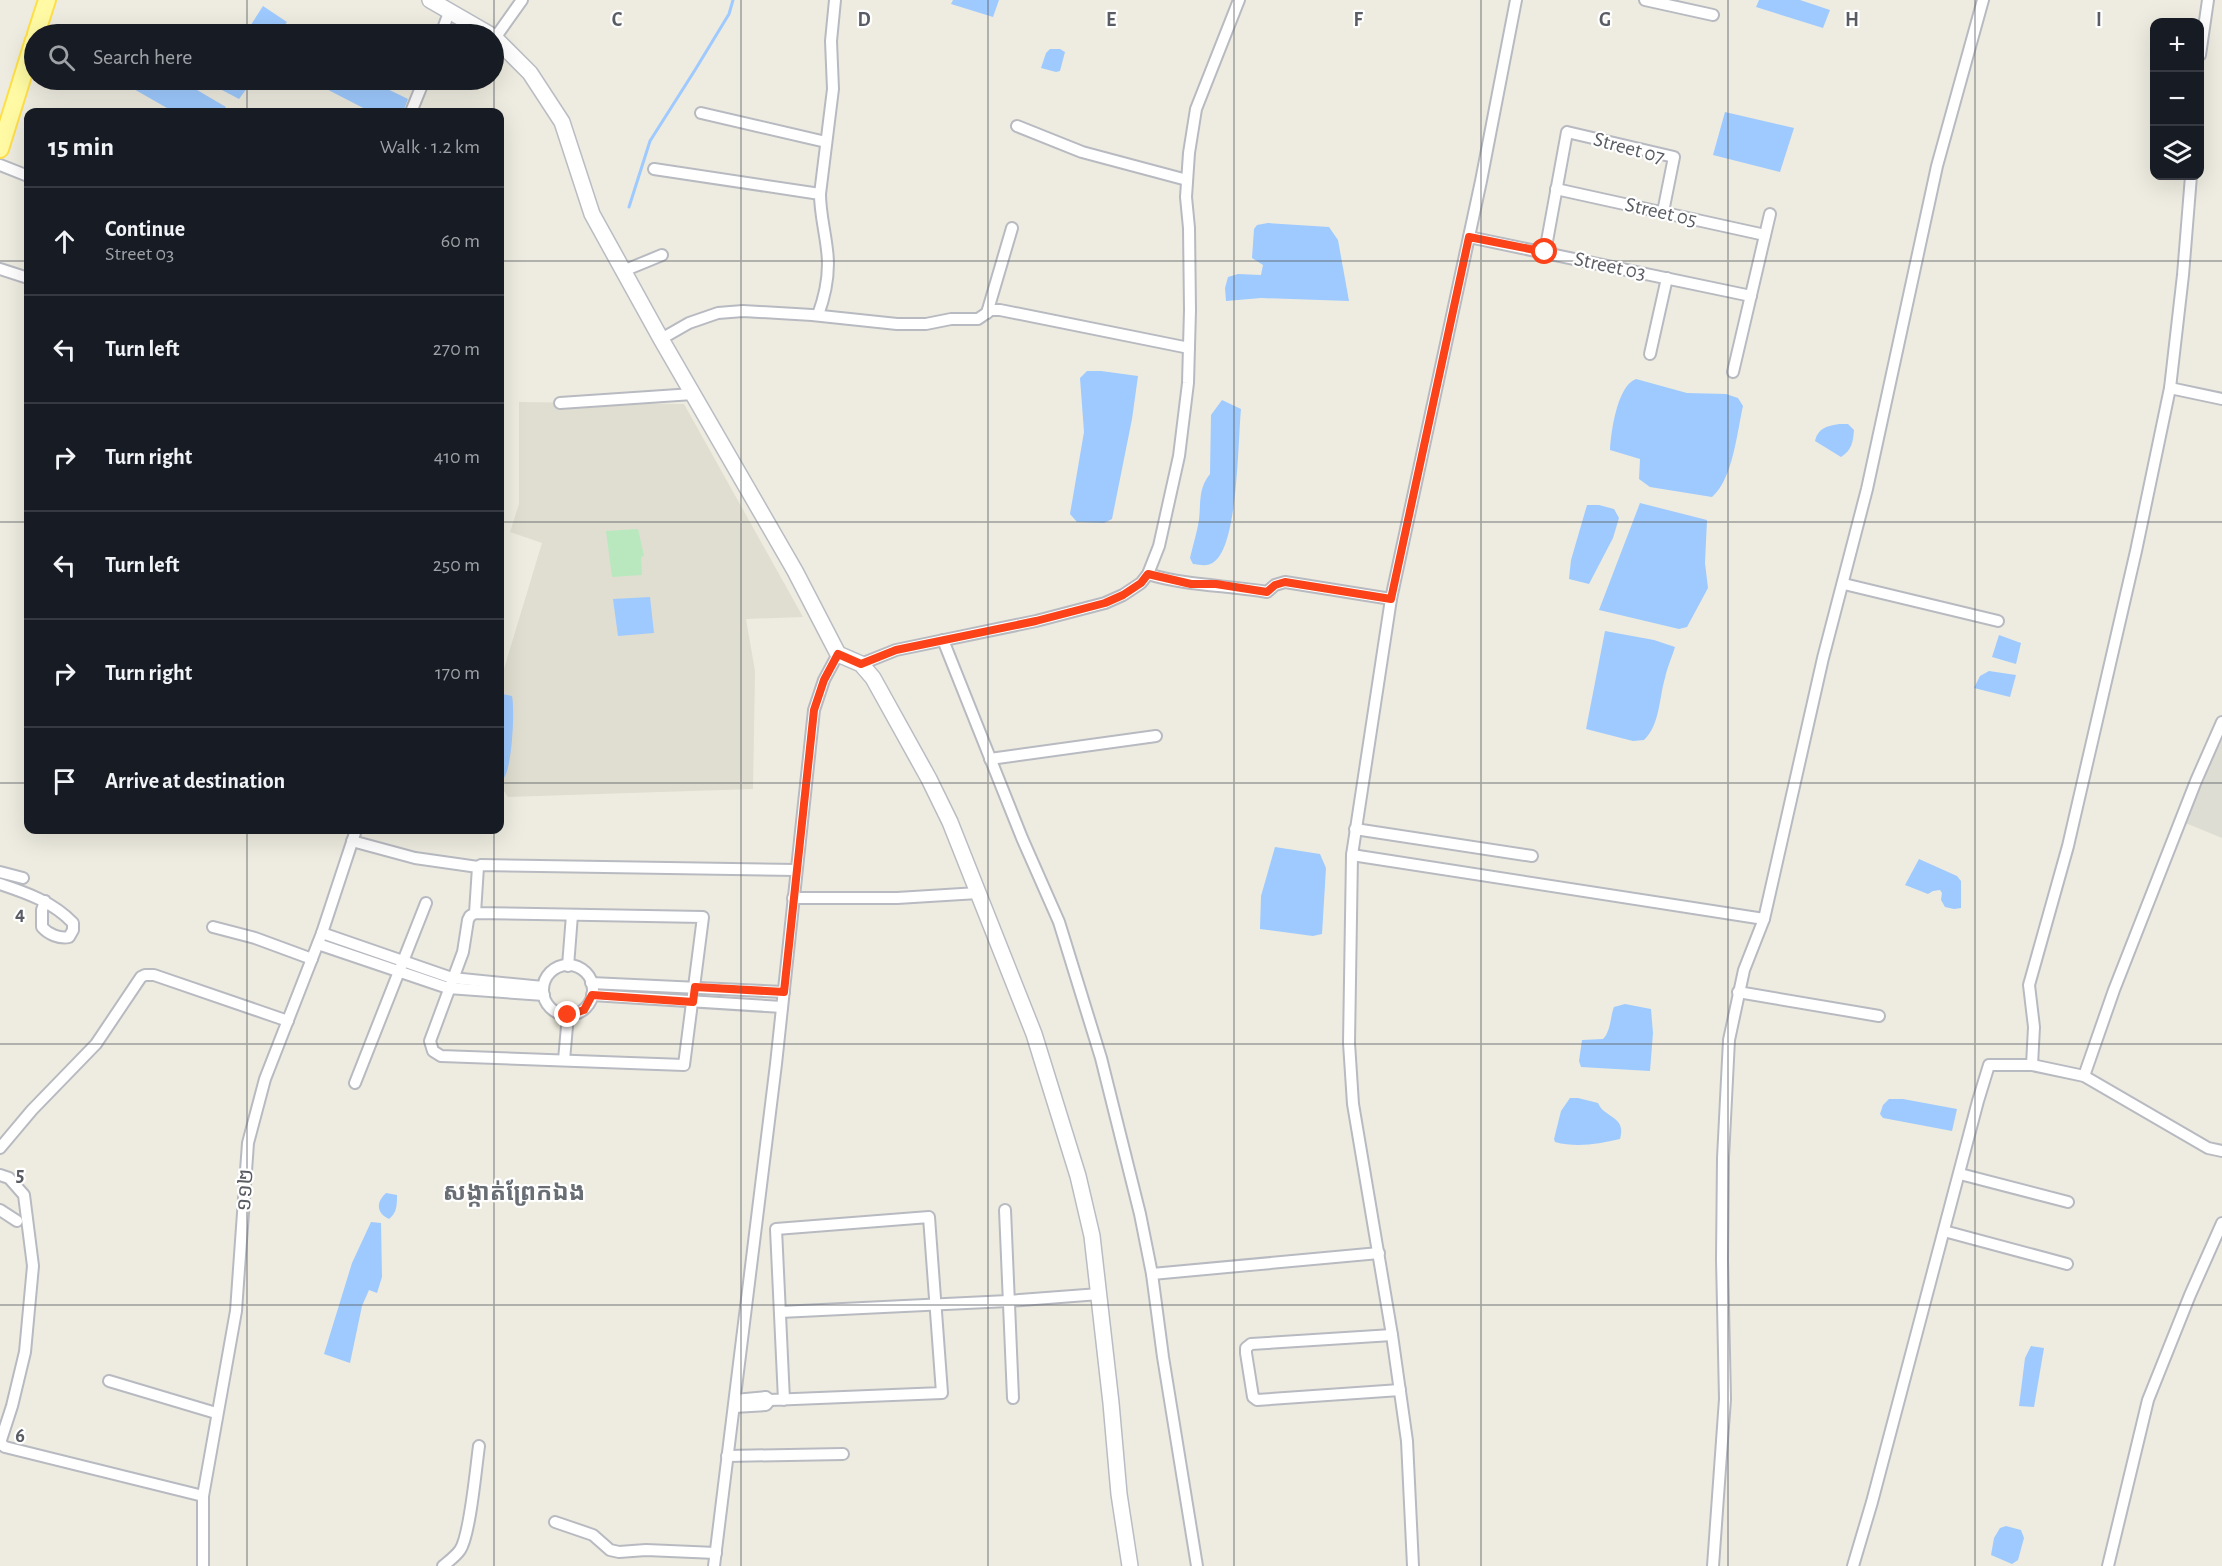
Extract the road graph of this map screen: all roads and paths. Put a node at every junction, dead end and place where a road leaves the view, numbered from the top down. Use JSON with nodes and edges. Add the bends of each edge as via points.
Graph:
{"nodes":[{"id":1,"x":47,"y":0,"type":"edge"},
{"id":2,"x":430,"y":0,"type":"edge"},
{"id":3,"x":522,"y":0,"type":"edge"},
{"id":4,"x":835,"y":0,"type":"edge"},
{"id":5,"x":1239,"y":0,"type":"edge"},
{"id":6,"x":1516,"y":0,"type":"edge"},
{"id":7,"x":1645,"y":0,"type":"edge"},
{"id":8,"x":1983,"y":0,"type":"edge"},
{"id":9,"x":2208,"y":0,"type":"edge"},
{"id":10,"x":451,"y":5,"type":"edge"},
{"id":11,"x":1713,"y":15,"type":"dead end"},
{"id":12,"x":39,"y":24,"type":"edge"},
{"id":13,"x":444,"y":24,"type":"edge"},
{"id":14,"x":476,"y":24,"type":"edge"},
{"id":15,"x":503,"y":24,"type":"edge"},
{"id":16,"x":2204,"y":24,"type":"edge"},
{"id":17,"x":504,"y":48,"type":"edge"},
{"id":18,"x":24,"y":72,"type":"edge"},
{"id":19,"x":420,"y":90,"type":"edge"},
{"id":20,"x":413,"y":108,"type":"edge"},
{"id":21,"x":700,"y":113,"type":"dead end"},
{"id":22,"x":1017,"y":126,"type":"dead end"},
{"id":23,"x":826,"y":142,"type":"junction"},
{"id":24,"x":0,"y":149,"type":"edge"},
{"id":25,"x":0,"y":165,"type":"edge"},
{"id":26,"x":654,"y":169,"type":"dead end"},
{"id":27,"x":24,"y":174,"type":"edge"},
{"id":28,"x":1187,"y":180,"type":"junction"},
{"id":29,"x":2191,"y":180,"type":"edge"},
{"id":30,"x":1556,"y":189,"type":"junction"},
{"id":31,"x":820,"y":194,"type":"junction"},
{"id":32,"x":1663,"y":213,"type":"junction"},
{"id":33,"x":1770,"y":214,"type":"dead end"},
{"id":34,"x":1012,"y":228,"type":"dead end"},
{"id":35,"x":1765,"y":236,"type":"junction"},
{"id":36,"x":1469,"y":237,"type":"junction"},
{"id":37,"x":1545,"y":252,"type":"junction"},
{"id":38,"x":662,"y":255,"type":"dead end"},
{"id":39,"x":0,"y":269,"type":"edge"},
{"id":40,"x":623,"y":271,"type":"junction"},
{"id":41,"x":24,"y":277,"type":"edge"},
{"id":42,"x":1667,"y":278,"type":"junction"},
{"id":43,"x":1751,"y":296,"type":"junction"},
{"id":44,"x":987,"y":313,"type":"junction"},
{"id":45,"x":818,"y":315,"type":"junction"},
{"id":46,"x":661,"y":339,"type":"junction"},
{"id":47,"x":1189,"y":348,"type":"junction"},
{"id":48,"x":1650,"y":354,"type":"dead end"},
{"id":49,"x":1733,"y":372,"type":"dead end"},
{"id":50,"x":2170,"y":388,"type":"junction"},
{"id":51,"x":693,"y":394,"type":"junction"},
{"id":52,"x":2222,"y":399,"type":"edge"},
{"id":53,"x":560,"y":402,"type":"dead end"},
{"id":54,"x":1148,"y":574,"type":"junction"},
{"id":55,"x":1844,"y":584,"type":"junction"},
{"id":56,"x":1391,"y":599,"type":"junction"},
{"id":57,"x":1998,"y":621,"type":"dead end"},
{"id":58,"x":943,"y":640,"type":"junction"},
{"id":59,"x":838,"y":654,"type":"junction"},
{"id":60,"x":861,"y":664,"type":"junction"},
{"id":61,"x":2222,"y":722,"type":"edge"},
{"id":62,"x":1156,"y":736,"type":"dead end"},
{"id":63,"x":990,"y":759,"type":"junction"},
{"id":64,"x":1355,"y":829,"type":"junction"},
{"id":65,"x":355,"y":834,"type":"edge"},
{"id":66,"x":352,"y":841,"type":"junction"},
{"id":67,"x":1352,"y":855,"type":"junction"},
{"id":68,"x":1532,"y":856,"type":"dead end"},
{"id":69,"x":478,"y":867,"type":"junction"},
{"id":70,"x":796,"y":870,"type":"junction"},
{"id":71,"x":0,"y":872,"type":"edge"},
{"id":72,"x":23,"y":878,"type":"dead end"},
{"id":73,"x":0,"y":884,"type":"edge"},
{"id":74,"x":978,"y":893,"type":"junction"},
{"id":75,"x":794,"y":898,"type":"junction"},
{"id":76,"x":45,"y":901,"type":"dead end"},
{"id":77,"x":426,"y":903,"type":"dead end"},
{"id":78,"x":475,"y":913,"type":"junction"},
{"id":79,"x":572,"y":915,"type":"junction"},
{"id":80,"x":1764,"y":919,"type":"junction"},
{"id":81,"x":213,"y":927,"type":"dead end"},
{"id":82,"x":320,"y":939,"type":"junction"},
{"id":83,"x":312,"y":959,"type":"junction"},
{"id":84,"x":568,"y":966,"type":"junction"},
{"id":85,"x":401,"y":967,"type":"junction"},
{"id":86,"x":450,"y":983,"type":"junction"},
{"id":87,"x":591,"y":983,"type":"junction"},
{"id":88,"x":695,"y":987,"type":"junction"},
{"id":89,"x":543,"y":991,"type":"junction"},
{"id":90,"x":784,"y":992,"type":"junction"},
{"id":91,"x":1738,"y":992,"type":"junction"},
{"id":92,"x":592,"y":995,"type":"junction"},
{"id":93,"x":693,"y":1002,"type":"junction"},
{"id":94,"x":782,"y":1007,"type":"junction"},
{"id":95,"x":568,"y":1015,"type":"junction"},
{"id":96,"x":1879,"y":1016,"type":"dead end"},
{"id":97,"x":288,"y":1021,"type":"junction"},
{"id":98,"x":564,"y":1060,"type":"junction"},
{"id":99,"x":2032,"y":1065,"type":"junction"},
{"id":100,"x":2084,"y":1076,"type":"junction"},
{"id":101,"x":356,"y":1083,"type":"dead end"},
{"id":102,"x":0,"y":1148,"type":"edge"},
{"id":103,"x":2222,"y":1151,"type":"edge"},
{"id":104,"x":1960,"y":1174,"type":"junction"},
{"id":105,"x":0,"y":1175,"type":"edge"},
{"id":106,"x":2068,"y":1202,"type":"dead end"},
{"id":107,"x":0,"y":1210,"type":"edge"},
{"id":108,"x":1005,"y":1210,"type":"dead end"},
{"id":109,"x":17,"y":1221,"type":"dead end"},
{"id":110,"x":2222,"y":1222,"type":"edge"},
{"id":111,"x":1944,"y":1232,"type":"junction"},
{"id":112,"x":1379,"y":1253,"type":"junction"},
{"id":113,"x":2067,"y":1264,"type":"dead end"},
{"id":114,"x":1152,"y":1274,"type":"junction"},
{"id":115,"x":1099,"y":1294,"type":"junction"},
{"id":116,"x":1008,"y":1301,"type":"junction"},
{"id":117,"x":935,"y":1305,"type":"junction"},
{"id":118,"x":780,"y":1312,"type":"junction"},
{"id":119,"x":1392,"y":1335,"type":"junction"},
{"id":120,"x":109,"y":1381,"type":"dead end"},
{"id":121,"x":1400,"y":1390,"type":"junction"},
{"id":122,"x":1013,"y":1398,"type":"dead end"},
{"id":123,"x":784,"y":1400,"type":"junction"},
{"id":124,"x":735,"y":1404,"type":"junction"},
{"id":125,"x":216,"y":1413,"type":"junction"},
{"id":126,"x":0,"y":1443,"type":"edge"},
{"id":127,"x":479,"y":1446,"type":"dead end"},
{"id":128,"x":843,"y":1454,"type":"dead end"},
{"id":129,"x":727,"y":1456,"type":"junction"},
{"id":130,"x":203,"y":1497,"type":"junction"},
{"id":131,"x":555,"y":1522,"type":"dead end"},
{"id":132,"x":716,"y":1554,"type":"junction"},
{"id":133,"x":203,"y":1566,"type":"edge"},
{"id":134,"x":443,"y":1566,"type":"edge"},
{"id":135,"x":714,"y":1566,"type":"edge"},
{"id":136,"x":1130,"y":1566,"type":"edge"},
{"id":137,"x":1197,"y":1566,"type":"edge"},
{"id":138,"x":1413,"y":1566,"type":"edge"},
{"id":139,"x":1713,"y":1566,"type":"edge"},
{"id":140,"x":1853,"y":1566,"type":"edge"},
{"id":141,"x":2108,"y":1566,"type":"edge"}],
"edges":[{"from":1,"to":12,"type":"main road"},
{"from":2,"to":10,"type":"street"},
{"from":3,"to":15,"type":"street"},
{"from":4,"to":23,"type":"street","via":[[831,41],[833,89]]},
{"from":5,"to":28,"type":"street","via":[[1196,109]]},
{"from":6,"to":36,"type":"street"},
{"from":7,"to":11,"type":"street"},
{"from":8,"to":55,"type":"street","via":[[1937,166]]},
{"from":9,"to":16,"type":"street"},
{"from":10,"to":13,"type":"street"},
{"from":10,"to":14,"type":"street"},
{"from":17,"to":40,"type":"street","via":[[530,73],[562,122],[592,214]]},
{"from":18,"to":24,"type":"main road"},
{"from":19,"to":20,"type":"street"},
{"from":21,"to":23,"type":"street"},
{"from":22,"to":28,"type":"street","via":[[1082,152]]},
{"from":23,"to":31,"type":"street"},
{"from":25,"to":27,"type":"street"},
{"from":26,"to":31,"type":"street"},
{"from":28,"to":47,"type":"street"},
{"from":29,"to":50,"type":"street"},
{"from":30,"to":32,"type":"street","name":"Street 05"},
{"from":30,"to":32,"type":"street","name":"Street 07","via":[[1567,132],[1674,157]]},
{"from":30,"to":37,"type":"street"},
{"from":31,"to":45,"type":"street","via":[[827,253],[825,296]]},
{"from":32,"to":35,"type":"street","name":"Street 05"},
{"from":33,"to":35,"type":"street"},
{"from":34,"to":44,"type":"street"},
{"from":35,"to":43,"type":"street"},
{"from":36,"to":37,"type":"street","name":"Street 03"},
{"from":36,"to":56,"type":"street"},
{"from":37,"to":42,"type":"street","name":"Street 03"},
{"from":38,"to":40,"type":"street"},
{"from":39,"to":41,"type":"street"},
{"from":40,"to":46,"type":"street"},
{"from":42,"to":43,"type":"street","name":"Street 03"},
{"from":42,"to":48,"type":"street"},
{"from":43,"to":49,"type":"street"},
{"from":44,"to":45,"type":"street","via":[[978,320],[951,319],[926,324]]},
{"from":44,"to":47,"type":"street","via":[[1000,309]]},
{"from":45,"to":46,"type":"street","via":[[718,313],[688,323]]},
{"from":46,"to":51,"type":"street"},
{"from":47,"to":54,"type":"street","via":[[1179,456],[1159,546]]},
{"from":50,"to":52,"type":"street"},
{"from":50,"to":99,"type":"street","via":[[2068,846],[2029,985],[2034,1028]]},
{"from":51,"to":53,"type":"street"},
{"from":51,"to":59,"type":"street","via":[[771,527]]},
{"from":54,"to":56,"type":"street","via":[[1191,584],[1267,592],[1285,582]]},
{"from":54,"to":58,"type":"street","via":[[1141,583],[1105,603]]},
{"from":55,"to":57,"type":"street"},
{"from":55,"to":80,"type":"street","via":[[1823,658]]},
{"from":56,"to":64,"type":"street"},
{"from":58,"to":60,"type":"street","via":[[896,650]]},
{"from":58,"to":63,"type":"street"},
{"from":59,"to":60,"type":"street"},
{"from":59,"to":70,"type":"street","via":[[814,710]]},
{"from":60,"to":74,"type":"street","via":[[873,678],[929,779]]},
{"from":61,"to":100,"type":"street","via":[[2122,968]]},
{"from":62,"to":63,"type":"street"},
{"from":63,"to":114,"type":"street","via":[[1072,960],[1101,1058]]},
{"from":64,"to":67,"type":"street"},
{"from":64,"to":68,"type":"street"},
{"from":65,"to":66,"type":"street","name":"១១២"},
{"from":66,"to":69,"type":"street","via":[[415,858]]},
{"from":66,"to":82,"type":"street","name":"១១២"},
{"from":67,"to":80,"type":"street"},
{"from":67,"to":112,"type":"street","via":[[1349,1043],[1353,1104]]},
{"from":69,"to":70,"type":"street"},
{"from":69,"to":78,"type":"street"},
{"from":70,"to":75,"type":"street"},
{"from":71,"to":72,"type":"street"},
{"from":73,"to":76,"type":"street"},
{"from":74,"to":75,"type":"street"},
{"from":74,"to":115,"type":"street","via":[[1034,1034],[1060,1113],[1092,1236]]},
{"from":75,"to":90,"type":"street"},
{"from":77,"to":85,"type":"street"},
{"from":78,"to":79,"type":"street"},
{"from":78,"to":86,"type":"street","via":[[468,920],[463,952]]},
{"from":79,"to":84,"type":"street"},
{"from":79,"to":88,"type":"street","via":[[703,917]]},
{"from":80,"to":91,"type":"street"},
{"from":81,"to":83,"type":"street"},
{"from":82,"to":83,"type":"street","name":"១១២"},
{"from":82,"to":85,"type":"street"},
{"from":83,"to":97,"type":"street","name":"១១២"},
{"from":84,"to":87,"type":"street","via":[[581,970]]},
{"from":84,"to":89,"type":"street","via":[[554,970],[545,980]]},
{"from":85,"to":86,"type":"street"},
{"from":85,"to":101,"type":"street"},
{"from":86,"to":89,"type":"street"},
{"from":86,"to":98,"type":"street","via":[[430,1041],[433,1051],[441,1056]]},
{"from":87,"to":88,"type":"street"},
{"from":87,"to":92,"type":"street"},
{"from":88,"to":90,"type":"street"},
{"from":88,"to":93,"type":"street"},
{"from":89,"to":95,"type":"street","via":[[552,1010]]},
{"from":90,"to":94,"type":"street"},
{"from":91,"to":96,"type":"street"},
{"from":91,"to":139,"type":"street","via":[[1729,1040],[1724,1146],[1725,1399]]},
{"from":92,"to":93,"type":"street"},
{"from":92,"to":95,"type":"street","via":[[584,1010]]},
{"from":93,"to":94,"type":"street"},
{"from":93,"to":98,"type":"street","via":[[684,1065]]},
{"from":94,"to":124,"type":"street"},
{"from":95,"to":98,"type":"street"},
{"from":97,"to":102,"type":"street","via":[[154,975],[141,977],[96,1044]]},
{"from":97,"to":125,"type":"street","name":"១១២","via":[[265,1079],[248,1143],[236,1311]]},
{"from":99,"to":100,"type":"street"},
{"from":99,"to":104,"type":"street","via":[[1989,1065]]},
{"from":100,"to":103,"type":"street","via":[[2208,1148]]},
{"from":104,"to":106,"type":"street"},
{"from":104,"to":111,"type":"street"},
{"from":105,"to":126,"type":"street","via":[[9,1178],[24,1195],[33,1266],[25,1352]]},
{"from":107,"to":109,"type":"street"},
{"from":108,"to":116,"type":"street"},
{"from":110,"to":141,"type":"street","via":[[2148,1400]]},
{"from":111,"to":113,"type":"street"},
{"from":111,"to":140,"type":"street"},
{"from":112,"to":114,"type":"street"},
{"from":112,"to":119,"type":"street"},
{"from":114,"to":137,"type":"street"},
{"from":115,"to":116,"type":"street"},
{"from":115,"to":136,"type":"street"},
{"from":116,"to":117,"type":"street"},
{"from":116,"to":122,"type":"street"},
{"from":117,"to":118,"type":"street"},
{"from":117,"to":118,"type":"street","via":[[930,1217],[776,1229]]},
{"from":117,"to":123,"type":"street","via":[[942,1393]]},
{"from":118,"to":123,"type":"street"},
{"from":119,"to":121,"type":"street"},
{"from":119,"to":121,"type":"street","via":[[1251,1344],[1246,1353],[1253,1397],[1257,1400]]},
{"from":120,"to":125,"type":"street"},
{"from":121,"to":138,"type":"street","via":[[1407,1441]]},
{"from":123,"to":124,"type":"street","via":[[771,1400],[766,1405]]},
{"from":124,"to":129,"type":"street"},
{"from":125,"to":130,"type":"street","name":"១១២"},
{"from":126,"to":130,"type":"street"},
{"from":127,"to":134,"type":"street","via":[[464,1544]]},
{"from":128,"to":129,"type":"street"},
{"from":129,"to":132,"type":"street"},
{"from":130,"to":133,"type":"street","name":"១១២"},
{"from":131,"to":132,"type":"street","via":[[593,1535],[610,1550],[619,1552]]},
{"from":132,"to":135,"type":"street"}]}
